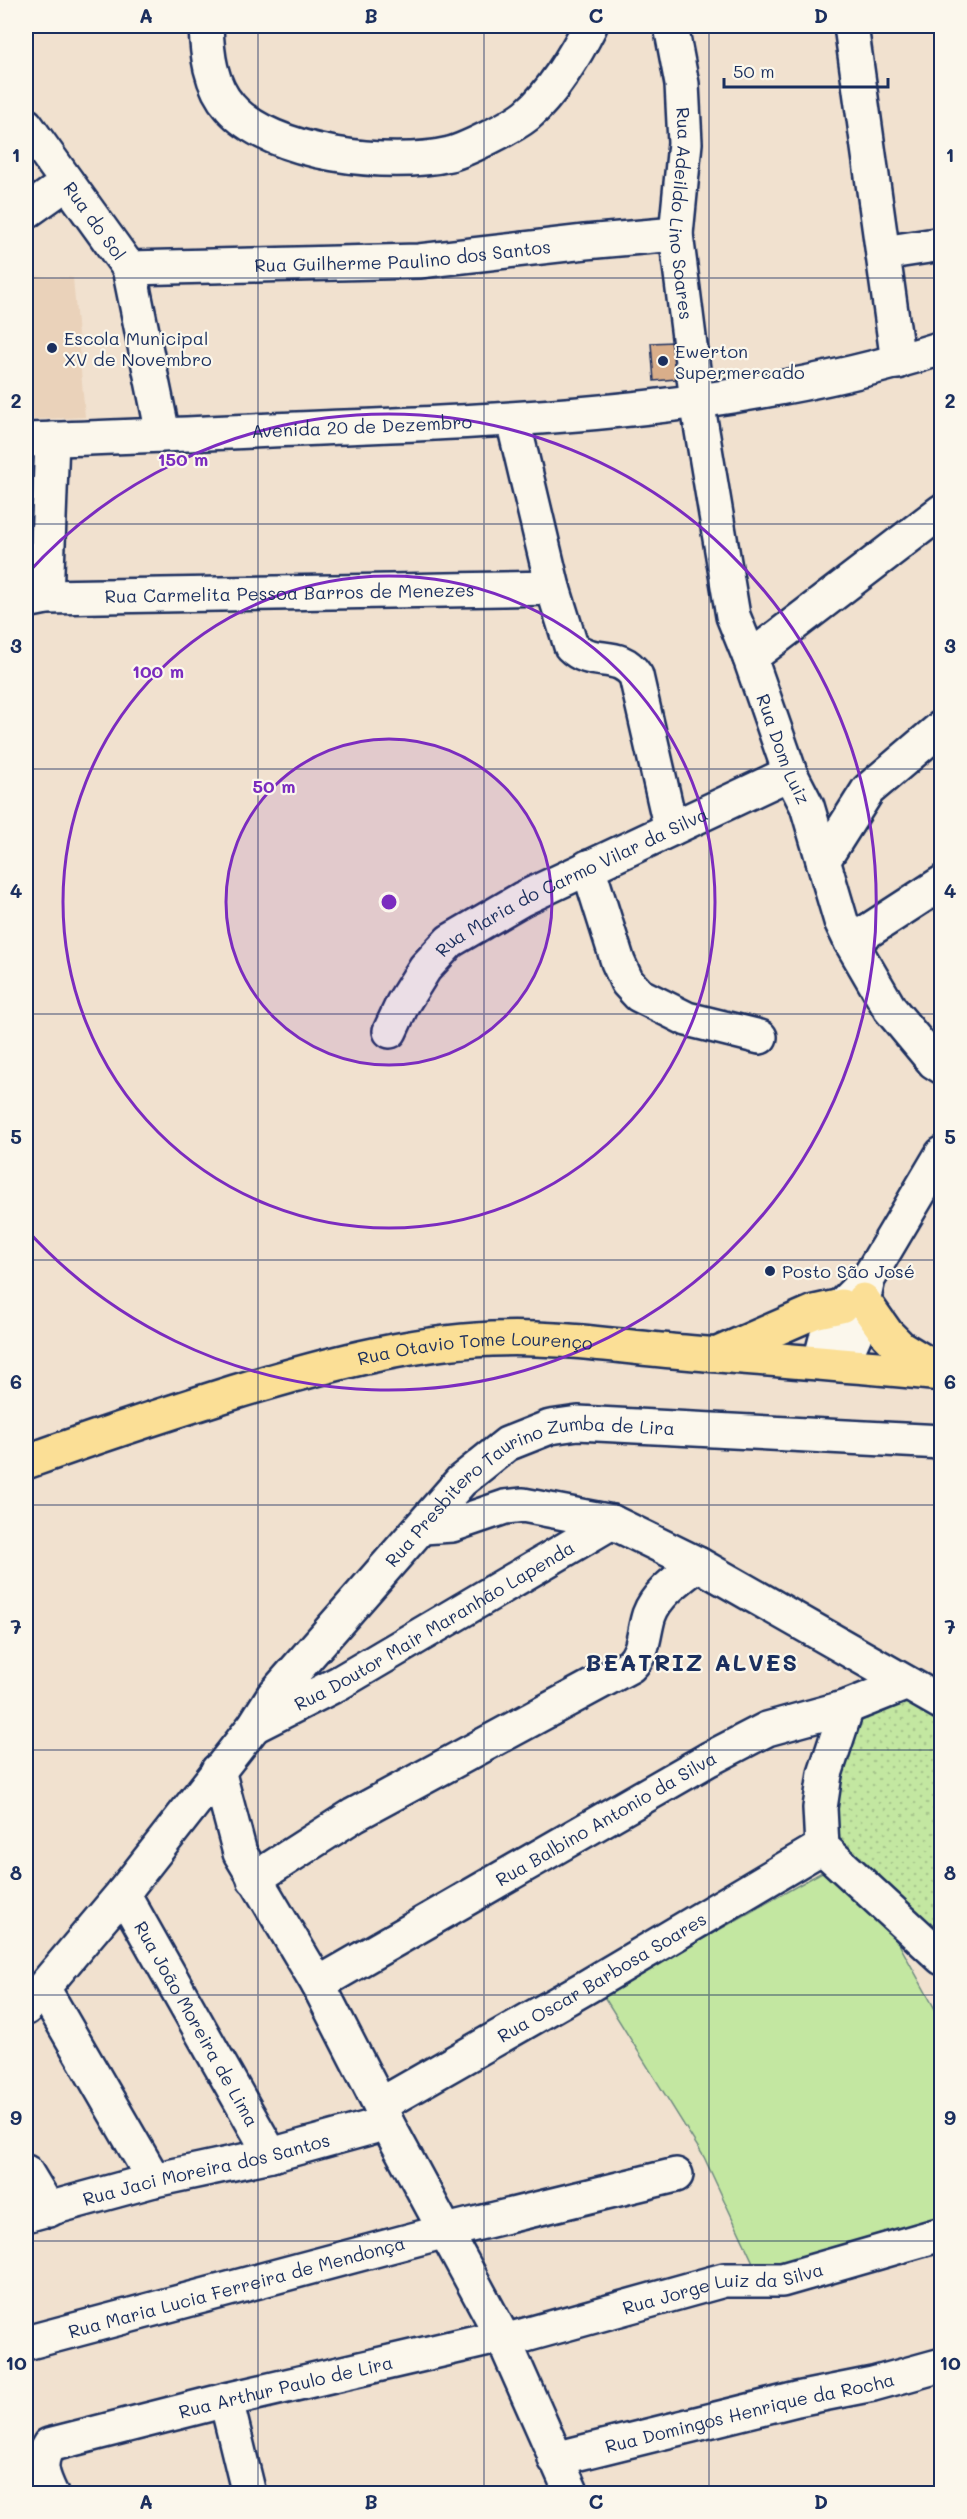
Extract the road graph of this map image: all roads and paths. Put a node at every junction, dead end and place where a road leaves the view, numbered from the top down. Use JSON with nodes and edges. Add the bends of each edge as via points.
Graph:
{"nodes":[{"id":1,"x":206,"y":26,"type":"edge"},
{"id":2,"x":590,"y":26,"type":"edge"},
{"id":3,"x":671,"y":26,"type":"edge"},
{"id":4,"x":851,"y":26,"type":"edge"},
{"id":5,"x":26,"y":125,"type":"edge"},
{"id":6,"x":67,"y":183,"type":"junction"},
{"id":7,"x":26,"y":212,"type":"edge"},
{"id":8,"x":676,"y":234,"type":"junction"},
{"id":9,"x":942,"y":244,"type":"edge"},
{"id":10,"x":883,"y":253,"type":"junction"},
{"id":11,"x":129,"y":268,"type":"junction"},
{"id":12,"x":942,"y":348,"type":"edge"},
{"id":13,"x":898,"y":362,"type":"junction"},
{"id":14,"x":697,"y":401,"type":"junction"},
{"id":15,"x":513,"y":420,"type":"junction"},
{"id":16,"x":163,"y":434,"type":"junction"},
{"id":17,"x":39,"y":439,"type":"edge"},
{"id":18,"x":942,"y":511,"type":"edge"},
{"id":19,"x":553,"y":588,"type":"junction"},
{"id":20,"x":36,"y":599,"type":"edge"},
{"id":21,"x":750,"y":657,"type":"junction"},
{"id":22,"x":942,"y":727,"type":"edge"},
{"id":23,"x":790,"y":774,"type":"junction"},
{"id":24,"x":868,"y":790,"type":"junction"},
{"id":25,"x":807,"y":806,"type":"junction"},
{"id":26,"x":671,"y":829,"type":"junction"},
{"id":27,"x":823,"y":861,"type":"junction"},
{"id":28,"x":588,"y":867,"type":"junction"},
{"id":29,"x":942,"y":883,"type":"edge"},
{"id":30,"x":851,"y":942,"type":"junction"},
{"id":31,"x":390,"y":1031,"type":"dead end"},
{"id":32,"x":760,"y":1037,"type":"dead end"},
{"id":33,"x":942,"y":1067,"type":"edge"},
{"id":34,"x":942,"y":1154,"type":"edge"},
{"id":35,"x":857,"y":1295,"type":"junction"},
{"id":36,"x":716,"y":1355,"type":"junction"},
{"id":37,"x":834,"y":1362,"type":"junction"},
{"id":38,"x":942,"y":1373,"type":"edge"},
{"id":39,"x":942,"y":1442,"type":"edge"},
{"id":40,"x":26,"y":1462,"type":"edge"},
{"id":41,"x":612,"y":1522,"type":"junction"},
{"id":42,"x":423,"y":1527,"type":"junction"},
{"id":43,"x":698,"y":1564,"type":"junction"},
{"id":44,"x":905,"y":1684,"type":"junction"},
{"id":45,"x":942,"y":1703,"type":"edge"},
{"id":46,"x":847,"y":1707,"type":"junction"},
{"id":47,"x":254,"y":1726,"type":"junction"},
{"id":48,"x":218,"y":1770,"type":"junction"},
{"id":49,"x":822,"y":1847,"type":"junction"},
{"id":50,"x":254,"y":1879,"type":"junction"},
{"id":51,"x":123,"y":1893,"type":"junction"},
{"id":52,"x":942,"y":1958,"type":"edge"},
{"id":53,"x":318,"y":1984,"type":"junction"},
{"id":54,"x":34,"y":1998,"type":"edge"},
{"id":55,"x":383,"y":2114,"type":"junction"},
{"id":56,"x":271,"y":2155,"type":"junction"},
{"id":57,"x":26,"y":2172,"type":"edge"},
{"id":58,"x":676,"y":2175,"type":"dead end"},
{"id":59,"x":154,"y":2180,"type":"junction"},
{"id":60,"x":37,"y":2213,"type":"edge"},
{"id":61,"x":446,"y":2231,"type":"junction"},
{"id":62,"x":942,"y":2234,"type":"edge"},
{"id":63,"x":503,"y":2338,"type":"junction"},
{"id":64,"x":26,"y":2343,"type":"edge"},
{"id":65,"x":942,"y":2365,"type":"edge"},
{"id":66,"x":226,"y":2400,"type":"junction"},
{"id":67,"x":555,"y":2459,"type":"junction"},
{"id":68,"x":51,"y":2493,"type":"edge"},
{"id":69,"x":249,"y":2493,"type":"edge"},
{"id":70,"x":572,"y":2493,"type":"edge"}],
"edges":[{"from":1,"to":2,"type":"street","via":[[207,55],[218,89],[247,123],[317,151],[393,160],[452,153],[527,115],[548,92]]},
{"from":3,"to":8,"type":"street","name":"Rua Adeildo Lino Soares","via":[[682,84],[685,143]]},
{"from":4,"to":10,"type":"street"},
{"from":5,"to":6,"type":"street","name":"Rua do Sol"},
{"from":6,"to":7,"type":"street"},
{"from":6,"to":11,"type":"street","name":"Rua do Sol"},
{"from":8,"to":11,"type":"street","name":"Rua Guilherme Paulino dos Santos","via":[[419,261]]},
{"from":8,"to":14,"type":"street","name":"Rua Adeildo Lino Soares"},
{"from":9,"to":10,"type":"street"},
{"from":10,"to":13,"type":"street"},
{"from":11,"to":16,"type":"street","name":"Rua do Sol"},
{"from":12,"to":13,"type":"street","name":"Avenida 20 de Dezembro"},
{"from":13,"to":14,"type":"street","name":"Avenida 20 de Dezembro","via":[[776,390]]},
{"from":14,"to":15,"type":"street","name":"Avenida 20 de Dezembro"},
{"from":14,"to":21,"type":"street","name":"Rua Dom Luiz","via":[[733,616]]},
{"from":15,"to":16,"type":"street","name":"Avenida 20 de Dezembro"},
{"from":15,"to":19,"type":"street"},
{"from":16,"to":17,"type":"street","name":"Avenida 20 de Dezembro"},
{"from":17,"to":20,"type":"street"},
{"from":18,"to":21,"type":"street"},
{"from":19,"to":20,"type":"street","name":"Rua Carmelita Pessoa Barros de Menezes"},
{"from":19,"to":26,"type":"street","via":[[571,646],[591,659],[615,659],[636,676]]},
{"from":21,"to":23,"type":"street","name":"Rua Dom Luiz"},
{"from":22,"to":24,"type":"street"},
{"from":23,"to":25,"type":"street","name":"Rua Dom Luiz"},
{"from":23,"to":26,"type":"street","name":"Rua Maria do Carmo Vilar da Silva"},
{"from":24,"to":25,"type":"street"},
{"from":24,"to":27,"type":"street"},
{"from":25,"to":27,"type":"street","name":"Rua Dom Luiz"},
{"from":26,"to":28,"type":"street","name":"Rua Maria do Carmo Vilar da Silva"},
{"from":27,"to":30,"type":"street","name":"Rua Dom Luiz"},
{"from":28,"to":31,"type":"street","name":"Rua Maria do Carmo Vilar da Silva","via":[[450,941],[425,968]]},
{"from":28,"to":32,"type":"street","via":[[618,962],[627,982],[639,994],[687,1019]]},
{"from":29,"to":30,"type":"street"},
{"from":30,"to":33,"type":"street","name":"Rua Dom Luiz","via":[[890,1009]]},
{"from":34,"to":35,"type":"street"},
{"from":35,"to":36,"type":"main road"},
{"from":35,"to":37,"type":"street","via":[[828,1329],[823,1350]]},
{"from":35,"to":38,"type":"main road","via":[[900,1347]]},
{"from":36,"to":37,"type":"main road","name":"Rua Otavio Tome Lourenço"},
{"from":36,"to":40,"type":"main road","name":"Rua Otavio Tome Lourenço","via":[[573,1340],[492,1339],[373,1354],[287,1376]]},
{"from":37,"to":38,"type":"main road","name":"Rua Otavio Tome Lourenço"},
{"from":39,"to":42,"type":"street","name":"Rua Presbitero Taurino Zumba de Lira","via":[[578,1423],[550,1427],[507,1444],[461,1481]]},
{"from":41,"to":42,"type":"street","name":"Rua Doutor Mair Maranhão Lapenda","via":[[523,1505],[452,1525]]},
{"from":41,"to":43,"type":"street","name":"Rua Doutor Mair Maranhão Lapenda"},
{"from":41,"to":47,"type":"street","name":"Rua Doutor Mair Maranhão Lapenda","via":[[339,1683]]},
{"from":42,"to":47,"type":"street","name":"Rua Presbitero Taurino Zumba de Lira","via":[[273,1696]]},
{"from":43,"to":44,"type":"street","name":"Rua Doutor Mair Maranhão Lapenda"},
{"from":43,"to":50,"type":"street","via":[[675,1582],[650,1612],[641,1652],[630,1666],[354,1815]]},
{"from":44,"to":45,"type":"street","name":"Rua Doutor Mair Maranhão Lapenda"},
{"from":44,"to":46,"type":"street","name":"Rua Balbino Antonio da Silva"},
{"from":46,"to":49,"type":"street","via":[[825,1774],[820,1808]]},
{"from":46,"to":53,"type":"street","name":"Rua Balbino Antonio da Silva","via":[[768,1729],[709,1759]]},
{"from":47,"to":48,"type":"street","name":"Rua Presbitero Taurino Zumba de Lira"},
{"from":48,"to":50,"type":"street","via":[[240,1852]]},
{"from":48,"to":51,"type":"street","name":"Rua Presbitero Taurino Zumba de Lira"},
{"from":49,"to":52,"type":"street"},
{"from":49,"to":55,"type":"street","name":"Rua Oscar Barbosa Soares"},
{"from":50,"to":53,"type":"street"},
{"from":51,"to":54,"type":"street","name":"Rua Presbitero Taurino Zumba de Lira"},
{"from":51,"to":56,"type":"street","name":"Rua João Moreira de Lima"},
{"from":53,"to":55,"type":"street"},
{"from":54,"to":59,"type":"street"},
{"from":55,"to":56,"type":"street","name":"Rua Jaci Moreira dos Santos"},
{"from":55,"to":61,"type":"street"},
{"from":56,"to":59,"type":"street","name":"Rua Jaci Moreira dos Santos"},
{"from":57,"to":60,"type":"street"},
{"from":58,"to":61,"type":"street"},
{"from":59,"to":60,"type":"street","name":"Rua Jaci Moreira dos Santos"},
{"from":61,"to":63,"type":"street"},
{"from":61,"to":64,"type":"street","name":"Rua Maria Lucia Ferreira de Mendonça"},
{"from":62,"to":63,"type":"street","name":"Rua Jorge Luiz da Silva","via":[[782,2280],[724,2280]]},
{"from":63,"to":66,"type":"street","name":"Rua Arthur Paulo de Lira"},
{"from":63,"to":67,"type":"street"},
{"from":65,"to":67,"type":"street","name":"Rua Domingos Henrique da Rocha"},
{"from":66,"to":68,"type":"street","name":"Rua Arthur Paulo de Lira","via":[[49,2445],[42,2455],[42,2475]]},
{"from":66,"to":69,"type":"street"},
{"from":67,"to":70,"type":"street"}]}
